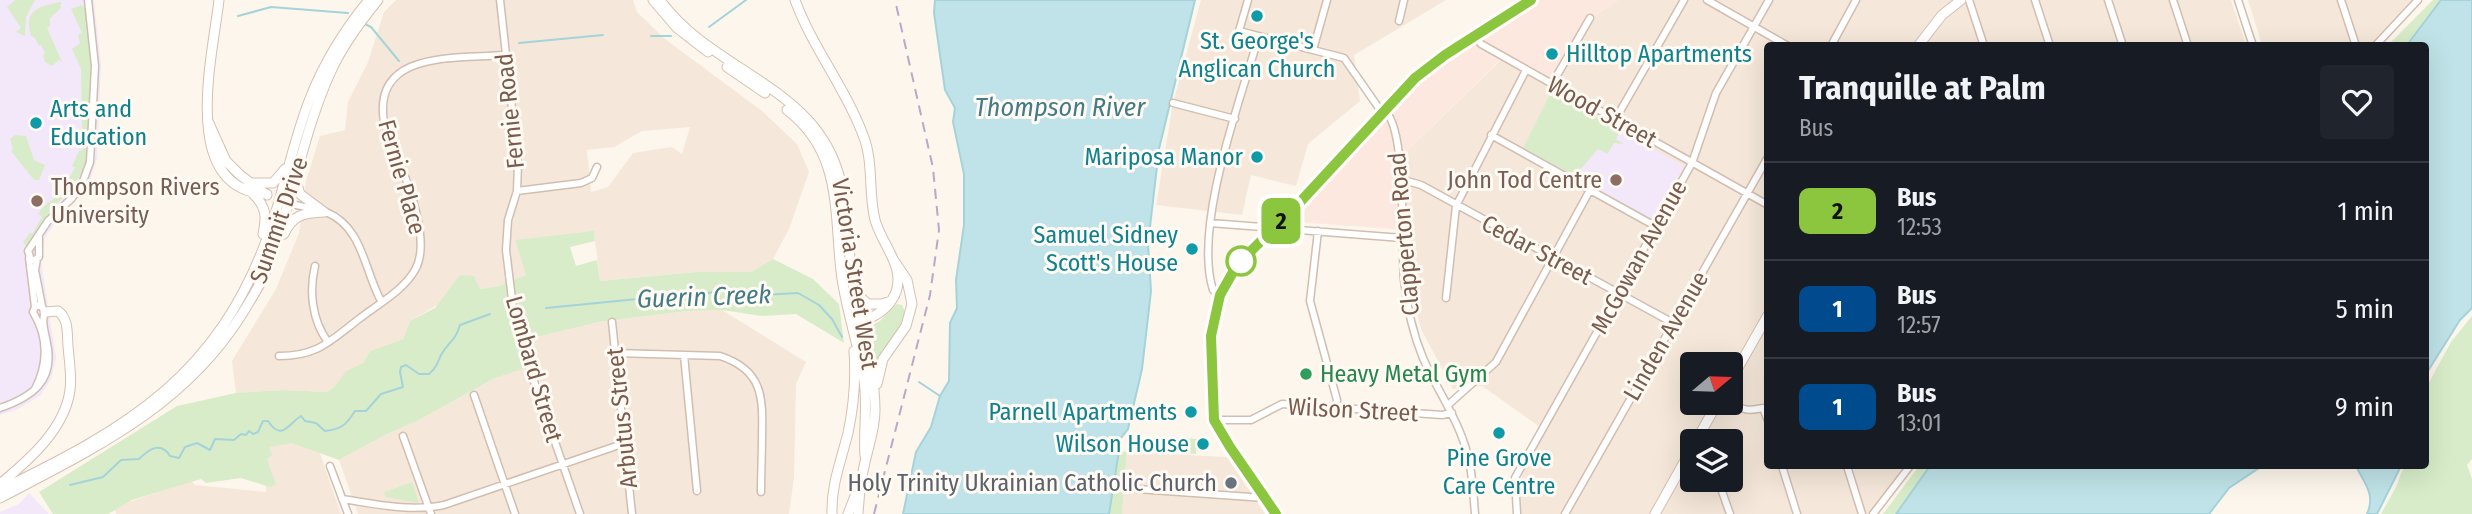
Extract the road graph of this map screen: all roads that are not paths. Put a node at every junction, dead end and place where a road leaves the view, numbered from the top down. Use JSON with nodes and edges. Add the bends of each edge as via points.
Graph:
{"nodes":[{"id":1,"x":88,"y":0,"type":"edge"},
{"id":2,"x":219,"y":0,"type":"edge"},
{"id":3,"x":369,"y":0,"type":"edge"},
{"id":4,"x":378,"y":0,"type":"edge"},
{"id":5,"x":500,"y":0,"type":"edge"},
{"id":6,"x":653,"y":0,"type":"edge"},
{"id":7,"x":660,"y":0,"type":"edge"},
{"id":8,"x":795,"y":0,"type":"edge"},
{"id":9,"x":1248,"y":0,"type":"edge"},
{"id":10,"x":1326,"y":0,"type":"edge"},
{"id":11,"x":1404,"y":0,"type":"edge"},
{"id":12,"x":1531,"y":0,"type":"edge"},
{"id":13,"x":1684,"y":0,"type":"edge"},
{"id":14,"x":1707,"y":0,"type":"edge"},
{"id":15,"x":1769,"y":0,"type":"edge"},
{"id":16,"x":1857,"y":0,"type":"edge"},
{"id":17,"x":1961,"y":0,"type":"edge"},
{"id":18,"x":1969,"y":0,"type":"edge"},
{"id":19,"x":2035,"y":0,"type":"edge"},
{"id":20,"x":2108,"y":0,"type":"edge"},
{"id":21,"x":2173,"y":0,"type":"edge"},
{"id":22,"x":2238,"y":0,"type":"edge"},
{"id":23,"x":2341,"y":0,"type":"edge"},
{"id":24,"x":2418,"y":0,"type":"edge"},
{"id":25,"x":1590,"y":18,"type":"dead end"},
{"id":26,"x":1399,"y":21,"type":"dead end"},
{"id":27,"x":1754,"y":27,"type":"junction"},
{"id":28,"x":1259,"y":36,"type":"junction"},
{"id":29,"x":1475,"y":36,"type":"junction"},
{"id":30,"x":1781,"y":42,"type":"edge"},
{"id":31,"x":1833,"y":42,"type":"edge"},
{"id":32,"x":1921,"y":42,"type":"edge"},
{"id":33,"x":1983,"y":42,"type":"edge"},
{"id":34,"x":2049,"y":42,"type":"edge"},
{"id":35,"x":2122,"y":42,"type":"edge"},
{"id":36,"x":2187,"y":42,"type":"edge"},
{"id":37,"x":2252,"y":42,"type":"edge"},
{"id":38,"x":2355,"y":42,"type":"edge"},
{"id":39,"x":2379,"y":42,"type":"edge"},
{"id":40,"x":1313,"y":50,"type":"junction"},
{"id":41,"x":504,"y":55,"type":"junction"},
{"id":42,"x":1527,"y":70,"type":"junction"},
{"id":43,"x":1552,"y":84,"type":"junction"},
{"id":44,"x":1173,"y":103,"type":"dead end"},
{"id":45,"x":1384,"y":113,"type":"junction"},
{"id":46,"x":207,"y":119,"type":"junction"},
{"id":47,"x":1235,"y":119,"type":"junction"},
{"id":48,"x":1615,"y":120,"type":"junction"},
{"id":49,"x":1491,"y":135,"type":"junction"},
{"id":50,"x":1692,"y":163,"type":"junction"},
{"id":51,"x":1764,"y":164,"type":"edge"},
{"id":52,"x":288,"y":165,"type":"junction"},
{"id":53,"x":597,"y":167,"type":"dead end"},
{"id":54,"x":296,"y":177,"type":"junction"},
{"id":55,"x":1400,"y":179,"type":"junction"},
{"id":56,"x":253,"y":183,"type":"junction"},
{"id":57,"x":1590,"y":190,"type":"junction"},
{"id":58,"x":517,"y":191,"type":"junction"},
{"id":59,"x":253,"y":194,"type":"junction"},
{"id":60,"x":267,"y":194,"type":"junction"},
{"id":61,"x":1747,"y":194,"type":"junction"},
{"id":62,"x":284,"y":201,"type":"junction"},
{"id":63,"x":1764,"y":203,"type":"edge"},
{"id":64,"x":1455,"y":206,"type":"junction"},
{"id":65,"x":324,"y":212,"type":"junction"},
{"id":66,"x":508,"y":220,"type":"joint"},
{"id":67,"x":1210,"y":223,"type":"junction"},
{"id":68,"x":1655,"y":226,"type":"junction"},
{"id":69,"x":1276,"y":227,"type":"junction"},
{"id":70,"x":1318,"y":231,"type":"junction"},
{"id":71,"x":1402,"y":238,"type":"junction"},
{"id":72,"x":35,"y":248,"type":"junction"},
{"id":73,"x":259,"y":256,"type":"junction"},
{"id":74,"x":1553,"y":258,"type":"junction"},
{"id":75,"x":33,"y":259,"type":"junction"},
{"id":76,"x":894,"y":261,"type":"junction"},
{"id":77,"x":269,"y":264,"type":"junction"},
{"id":78,"x":314,"y":265,"type":"dead end"},
{"id":79,"x":854,"y":290,"type":"junction"},
{"id":80,"x":1618,"y":293,"type":"junction"},
{"id":81,"x":1220,"y":295,"type":"junction"},
{"id":82,"x":1446,"y":298,"type":"dead end"},
{"id":83,"x":893,"y":299,"type":"junction"},
{"id":84,"x":381,"y":301,"type":"junction"},
{"id":85,"x":40,"y":312,"type":"junction"},
{"id":86,"x":910,"y":315,"type":"junction"},
{"id":87,"x":612,"y":322,"type":"dead end"},
{"id":88,"x":1764,"y":322,"type":"edge"},
{"id":89,"x":857,"y":323,"type":"junction"},
{"id":90,"x":1674,"y":323,"type":"junction"},
{"id":91,"x":328,"y":342,"type":"junction"},
{"id":92,"x":615,"y":353,"type":"junction"},
{"id":93,"x":684,"y":355,"type":"junction"},
{"id":94,"x":279,"y":356,"type":"dead end"},
{"id":95,"x":1743,"y":359,"type":"edge"},
{"id":96,"x":474,"y":395,"type":"dead end"},
{"id":97,"x":875,"y":396,"type":"junction"},
{"id":98,"x":1448,"y":405,"type":"junction"},
{"id":99,"x":1336,"y":407,"type":"junction"},
{"id":100,"x":0,"y":408,"type":"edge"},
{"id":101,"x":1743,"y":409,"type":"edge"},
{"id":102,"x":1764,"y":411,"type":"edge"},
{"id":103,"x":1452,"y":413,"type":"junction"},
{"id":104,"x":1214,"y":420,"type":"junction"},
{"id":105,"x":403,"y":436,"type":"dead end"},
{"id":106,"x":625,"y":443,"type":"junction"},
{"id":107,"x":866,"y":457,"type":"junction"},
{"id":108,"x":562,"y":463,"type":"junction"},
{"id":109,"x":330,"y":466,"type":"dead end"},
{"id":110,"x":1783,"y":469,"type":"edge"},
{"id":111,"x":1848,"y":469,"type":"edge"},
{"id":112,"x":1908,"y":469,"type":"edge"},
{"id":113,"x":1680,"y":471,"type":"edge"},
{"id":114,"x":504,"y":482,"type":"junction"},
{"id":115,"x":860,"y":483,"type":"junction"},
{"id":116,"x":0,"y":487,"type":"edge"},
{"id":117,"x":1137,"y":489,"type":"dead end"},
{"id":118,"x":696,"y":491,"type":"dead end"},
{"id":119,"x":761,"y":492,"type":"dead end"},
{"id":120,"x":1722,"y":492,"type":"edge"},
{"id":121,"x":0,"y":498,"type":"edge"},
{"id":122,"x":1265,"y":498,"type":"junction"},
{"id":123,"x":342,"y":499,"type":"junction"},
{"id":124,"x":429,"y":511,"type":"edge"},
{"id":125,"x":1659,"y":512,"type":"edge"},
{"id":126,"x":348,"y":514,"type":"edge"},
{"id":127,"x":515,"y":514,"type":"edge"},
{"id":128,"x":580,"y":514,"type":"edge"},
{"id":129,"x":632,"y":514,"type":"edge"},
{"id":130,"x":832,"y":514,"type":"edge"},
{"id":131,"x":848,"y":514,"type":"edge"},
{"id":132,"x":858,"y":514,"type":"edge"},
{"id":133,"x":1276,"y":514,"type":"edge"},
{"id":134,"x":1475,"y":514,"type":"edge"},
{"id":135,"x":1517,"y":514,"type":"edge"},
{"id":136,"x":1565,"y":514,"type":"edge"},
{"id":137,"x":1730,"y":514,"type":"edge"},
{"id":138,"x":1797,"y":514,"type":"edge"},
{"id":139,"x":1862,"y":514,"type":"edge"},
{"id":140,"x":1873,"y":514,"type":"edge"}],
"edges":[{"from":1,"to":72,"type":"street","via":[[95,65],[90,162],[82,184],[48,221]]},
{"from":2,"to":46,"type":"main road"},
{"from":3,"to":52,"type":"main road","name":"Summit Drive","via":[[342,36],[316,85]]},
{"from":4,"to":54,"type":"main road","name":"Summit Drive","via":[[332,69]]},
{"from":5,"to":41,"type":"street","name":"Fernie Road"},
{"from":6,"to":89,"type":"main road","name":"Victoria Street West","via":[[691,40],[793,114],[816,143],[835,191],[841,270]]},
{"from":7,"to":79,"type":"main road","name":"Victoria Street West","via":[[695,35],[797,110],[823,140],[844,188]]},
{"from":8,"to":76,"type":"main road","via":[[864,137],[875,220]]},
{"from":9,"to":28,"type":"street","name":"Clapperton Road","via":[[1239,31]]},
{"from":10,"to":40,"type":"street"},
{"from":11,"to":26,"type":"street"},
{"from":12,"to":29,"type":"main road"},
{"from":13,"to":48,"type":"street"},
{"from":14,"to":27,"type":"street"},
{"from":15,"to":27,"type":"street","name":"McGowan Avenue"},
{"from":16,"to":31,"type":"street"},
{"from":17,"to":32,"type":"main road"},
{"from":18,"to":33,"type":"street"},
{"from":19,"to":34,"type":"street"},
{"from":20,"to":35,"type":"street"},
{"from":21,"to":36,"type":"street"},
{"from":22,"to":37,"type":"street"},
{"from":23,"to":38,"type":"street"},
{"from":24,"to":39,"type":"street"},
{"from":25,"to":43,"type":"street"},
{"from":27,"to":30,"type":"street"},
{"from":27,"to":50,"type":"street","name":"McGowan Avenue","via":[[1716,93]]},
{"from":28,"to":40,"type":"street","name":"Clapperton Road"},
{"from":28,"to":47,"type":"street"},
{"from":29,"to":42,"type":"street","name":"Wood Street"},
{"from":29,"to":45,"type":"main road","via":[[1422,72]]},
{"from":40,"to":45,"type":"street","name":"Clapperton Road","via":[[1344,58]]},
{"from":41,"to":58,"type":"street","name":"Fernie Road","via":[[518,163]]},
{"from":41,"to":84,"type":"street","name":"Fernie Place","via":[[412,64],[389,83],[382,109],[384,122],[421,227],[422,244],[415,271]]},
{"from":42,"to":43,"type":"street","name":"Wood Street"},
{"from":42,"to":49,"type":"street"},
{"from":43,"to":48,"type":"street","name":"Wood Street"},
{"from":44,"to":47,"type":"street"},
{"from":45,"to":55,"type":"street","name":"Clapperton Road","via":[[1394,126]]},
{"from":45,"to":69,"type":"main road"},
{"from":46,"to":56,"type":"main road","via":[[226,161]]},
{"from":46,"to":59,"type":"main road","via":[[215,160],[232,181]]},
{"from":47,"to":67,"type":"street"},
{"from":48,"to":50,"type":"street","name":"Wood Street"},
{"from":49,"to":57,"type":"street"},
{"from":49,"to":64,"type":"street"},
{"from":50,"to":61,"type":"street","name":"Wood Street"},
{"from":50,"to":68,"type":"street","name":"McGowan Avenue"},
{"from":51,"to":61,"type":"street","name":"Linden Avenue"},
{"from":52,"to":56,"type":"main road","via":[[273,183]]},
{"from":52,"to":62,"type":"main road","name":"Summit Drive"},
{"from":53,"to":58,"type":"street","via":[[592,178],[581,183]]},
{"from":54,"to":62,"type":"main road","name":"Summit Drive"},
{"from":54,"to":65,"type":"main road","via":[[300,194]]},
{"from":55,"to":64,"type":"street","name":"Cedar Street","via":[[1421,185]]},
{"from":55,"to":71,"type":"street","name":"Clapperton Road"},
{"from":56,"to":60,"type":"main road"},
{"from":57,"to":68,"type":"street"},
{"from":57,"to":74,"type":"street"},
{"from":58,"to":66,"type":"street","name":"Fernie Road"},
{"from":59,"to":60,"type":"main road"},
{"from":59,"to":73,"type":"main road","via":[[266,214]]},
{"from":60,"to":62,"type":"main road"},
{"from":61,"to":63,"type":"street","name":"Wood Street"},
{"from":61,"to":90,"type":"street","name":"Linden Avenue"},
{"from":62,"to":65,"type":"street"},
{"from":62,"to":73,"type":"main road","name":"Summit Drive"},
{"from":62,"to":77,"type":"main road","name":"Summit Drive"},
{"from":64,"to":74,"type":"street","name":"Cedar Street"},
{"from":64,"to":82,"type":"street"},
{"from":65,"to":77,"type":"main road","via":[[295,217]]},
{"from":65,"to":84,"type":"street","via":[[351,230]]},
{"from":66,"to":108,"type":"street","name":"Lombard Street","via":[[506,250],[513,307]]},
{"from":67,"to":69,"type":"street"},
{"from":67,"to":81,"type":"street","via":[[1211,278],[1213,290]]},
{"from":68,"to":80,"type":"street","name":"McGowan Avenue"},
{"from":69,"to":70,"type":"street"},
{"from":69,"to":81,"type":"main road","via":[[1237,265]]},
{"from":70,"to":71,"type":"street"},
{"from":70,"to":99,"type":"street","via":[[1310,301]]},
{"from":71,"to":98,"type":"street","name":"Clapperton Road","via":[[1404,282],[1415,337]]},
{"from":72,"to":75,"type":"street","via":[[40,255]]},
{"from":72,"to":75,"type":"street","via":[[28,251]]},
{"from":73,"to":116,"type":"main road","name":"Summit Drive","via":[[227,321],[169,389],[126,421]]},
{"from":74,"to":80,"type":"street","name":"Cedar Street"},
{"from":74,"to":98,"type":"street","via":[[1496,362]]},
{"from":75,"to":85,"type":"street"},
{"from":76,"to":83,"type":"main road","via":[[898,278]]},
{"from":76,"to":86,"type":"main road","via":[[909,286]]},
{"from":77,"to":121,"type":"main road","name":"Summit Drive","via":[[234,327],[174,394],[112,438]]},
{"from":78,"to":91,"type":"street","via":[[312,299]]},
{"from":79,"to":83,"type":"main road","via":[[867,304]]},
{"from":79,"to":89,"type":"main road","name":"Victoria Street West"},
{"from":80,"to":90,"type":"street","name":"Cedar Street"},
{"from":80,"to":135,"type":"street","name":"McGowan Avenue","via":[[1516,478]]},
{"from":81,"to":104,"type":"main road","via":[[1211,336]]},
{"from":83,"to":86,"type":"main road","via":[[907,307]]},
{"from":83,"to":89,"type":"main road","via":[[876,316]]},
{"from":84,"to":91,"type":"street","name":"Fernie Place"},
{"from":85,"to":100,"type":"street","via":[[44,371],[35,389]]},
{"from":85,"to":116,"type":"main road","via":[[58,311],[67,325],[71,388],[65,412],[52,434]]},
{"from":86,"to":97,"type":"main road","via":[[883,359]]},
{"from":87,"to":92,"type":"street","name":"Arbutus Street"},
{"from":88,"to":95,"type":"main road"},
{"from":89,"to":97,"type":"main road","name":"Victoria Street West"},
{"from":89,"to":107,"type":"main road","name":"Victoria Street West","via":[[866,393]]},
{"from":89,"to":130,"type":"main road","via":[[855,391],[833,486]]},
{"from":90,"to":136,"type":"street","name":"Linden Avenue"},
{"from":91,"to":94,"type":"street","name":"Fernie Place","via":[[307,354]]},
{"from":92,"to":93,"type":"street"},
{"from":92,"to":106,"type":"street","name":"Arbutus Street"},
{"from":93,"to":118,"type":"street"},
{"from":93,"to":119,"type":"street","via":[[720,356],[753,376],[763,402]]},
{"from":96,"to":114,"type":"street"},
{"from":97,"to":107,"type":"main road","name":"Victoria Street West","via":[[874,430]]},
{"from":98,"to":103,"type":"street","name":"Clapperton Road"},
{"from":99,"to":103,"type":"street","name":"Wilson Street"},
{"from":99,"to":104,"type":"street","name":"Wilson Street","via":[[1280,405],[1251,420]]},
{"from":101,"to":102,"type":"street"},
{"from":103,"to":134,"type":"street","name":"Clapperton Road","via":[[1467,452]]},
{"from":104,"to":122,"type":"main road"},
{"from":105,"to":124,"type":"street"},
{"from":106,"to":108,"type":"street"},
{"from":106,"to":129,"type":"street","name":"Arbutus Street"},
{"from":107,"to":115,"type":"main road","name":"Victoria Street West"},
{"from":108,"to":114,"type":"street"},
{"from":108,"to":128,"type":"street","name":"Lombard Street"},
{"from":109,"to":123,"type":"street"},
{"from":110,"to":138,"type":"street"},
{"from":111,"to":139,"type":"street"},
{"from":112,"to":140,"type":"street"},
{"from":113,"to":125,"type":"main road"},
{"from":114,"to":124,"type":"street"},
{"from":114,"to":127,"type":"street"},
{"from":115,"to":131,"type":"main road","name":"Victoria Street West"},
{"from":115,"to":132,"type":"main road","name":"Victoria Street West"},
{"from":117,"to":122,"type":"street"},
{"from":120,"to":137,"type":"street"},
{"from":122,"to":133,"type":"main road"},
{"from":123,"to":124,"type":"street"},
{"from":123,"to":126,"type":"street"}]}
